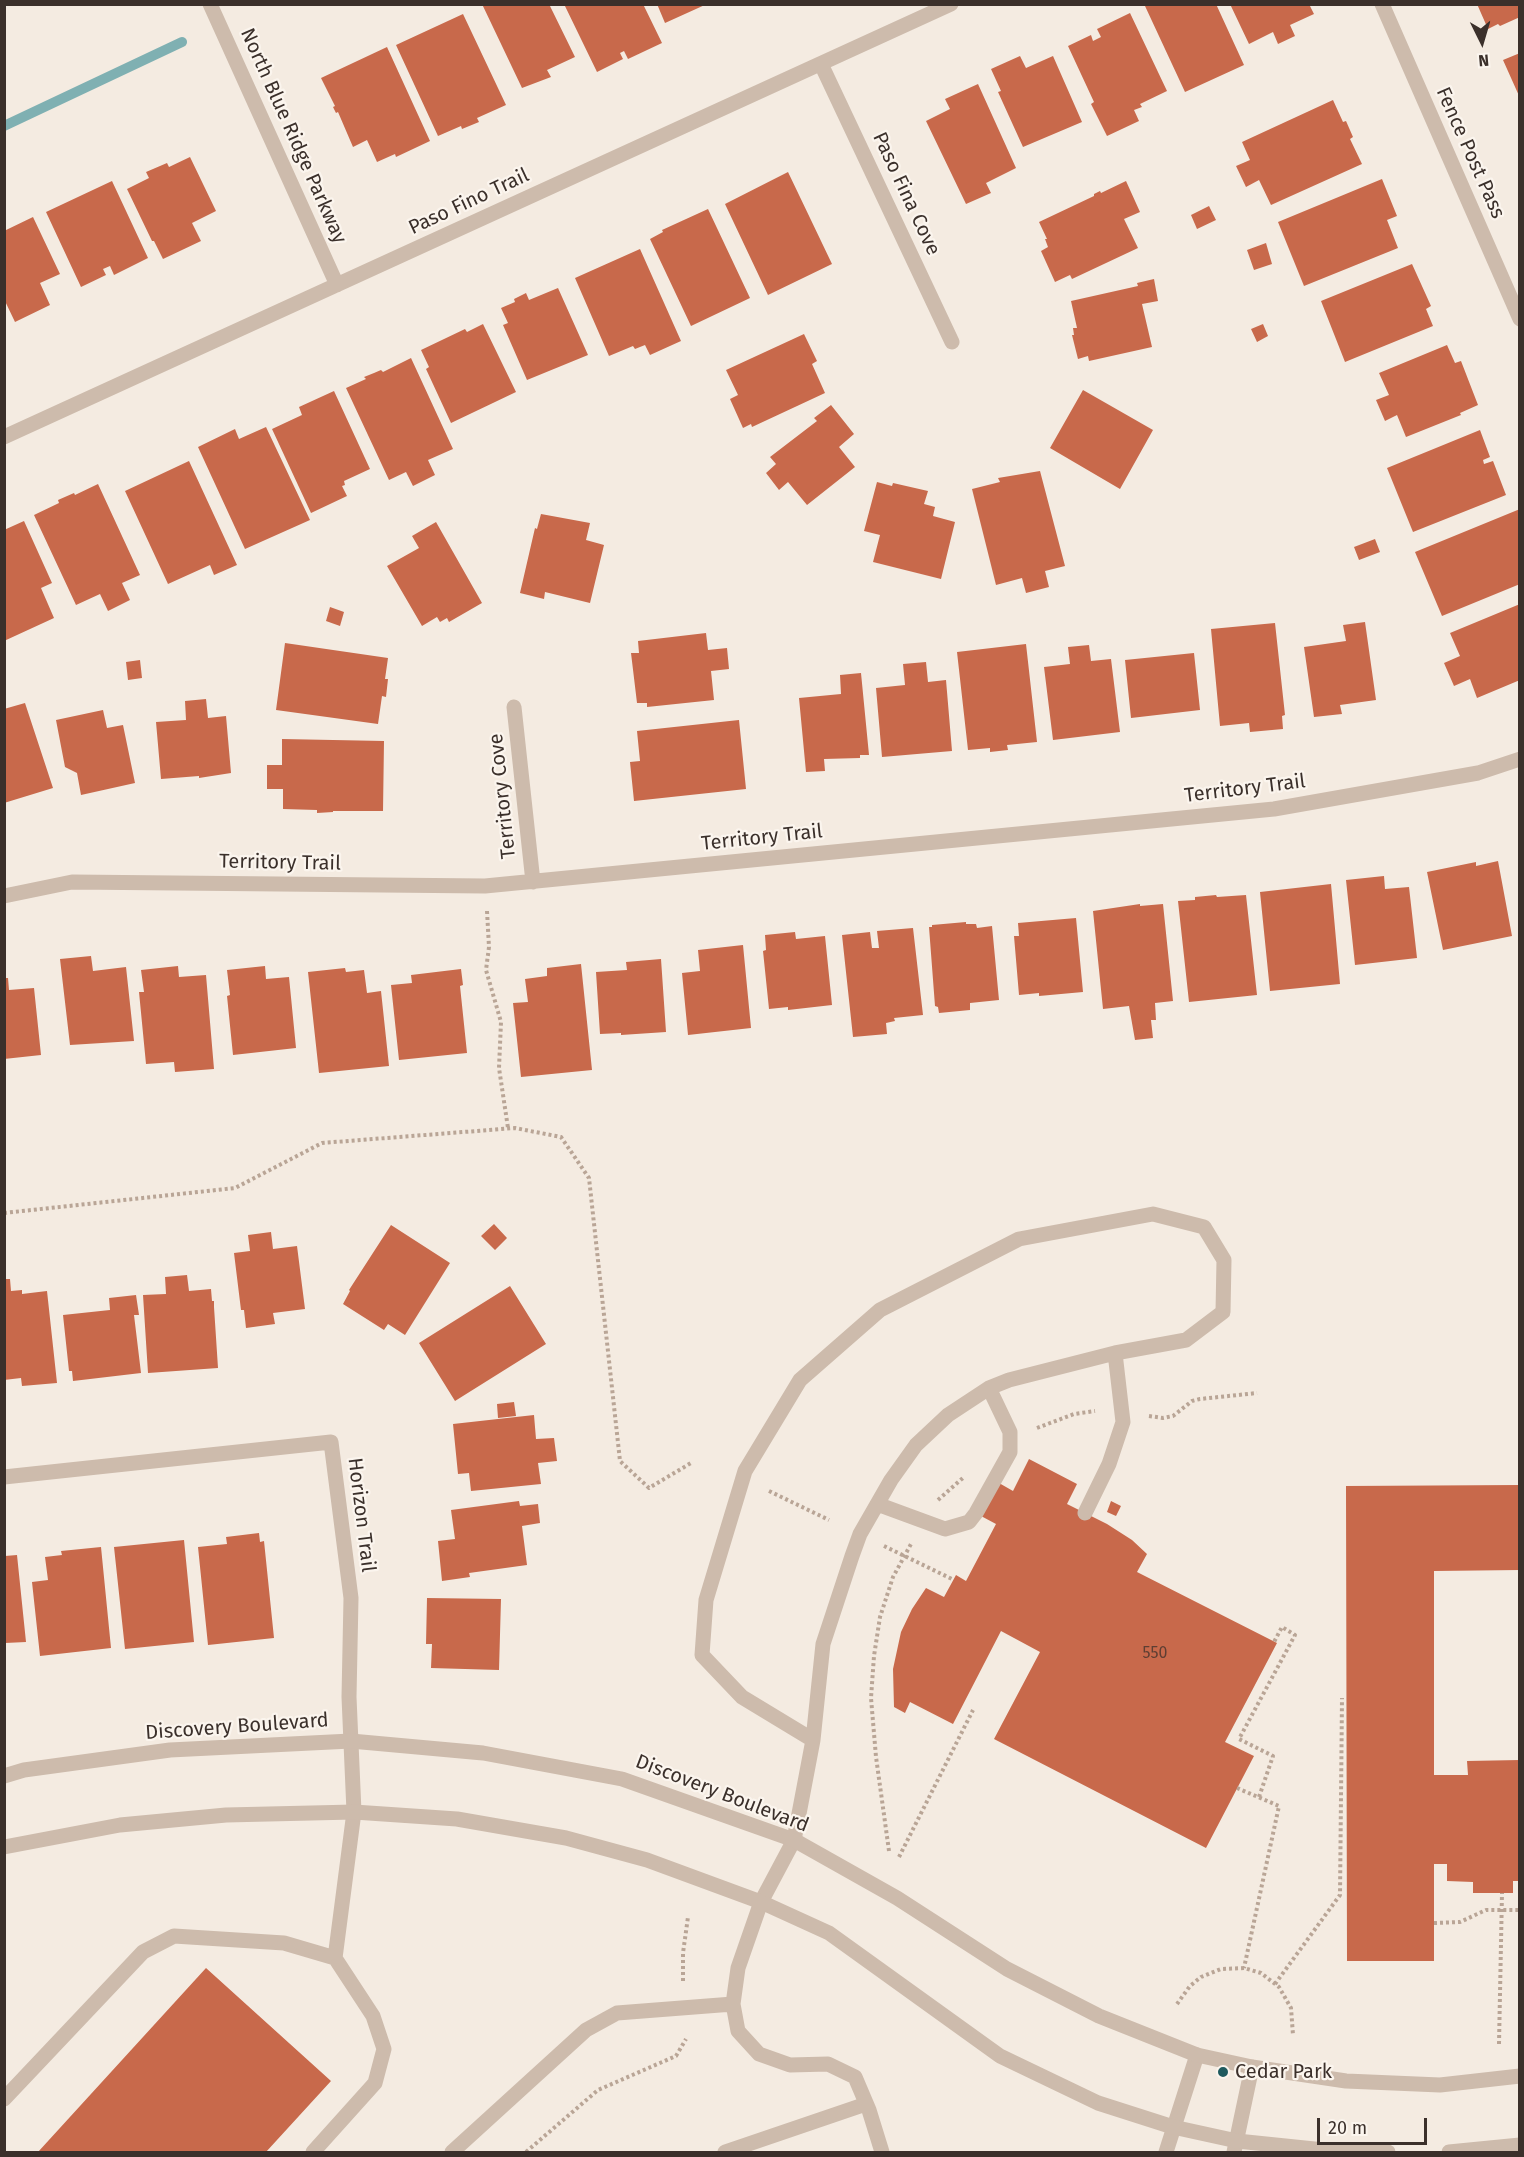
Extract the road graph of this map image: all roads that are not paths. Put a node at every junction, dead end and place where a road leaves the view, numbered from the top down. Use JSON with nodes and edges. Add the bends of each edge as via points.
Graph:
{"nodes":[{"id":1,"x":210,"y":4,"type":"edge"},
{"id":2,"x":951,"y":4,"type":"edge"},
{"id":3,"x":1382,"y":4,"type":"edge"},
{"id":4,"x":821,"y":64,"type":"junction"},
{"id":5,"x":337,"y":285,"type":"junction"},
{"id":6,"x":1520,"y":319,"type":"edge"},
{"id":7,"x":952,"y":342,"type":"dead end"},
{"id":8,"x":4,"y":437,"type":"edge"},
{"id":9,"x":514,"y":707,"type":"dead end"},
{"id":10,"x":1520,"y":759,"type":"edge"},
{"id":11,"x":533,"y":882,"type":"junction"},
{"id":12,"x":4,"y":896,"type":"edge"},
{"id":13,"x":1115,"y":1353,"type":"junction"},
{"id":14,"x":988,"y":1388,"type":"junction"},
{"id":15,"x":4,"y":1477,"type":"edge"},
{"id":16,"x":877,"y":1504,"type":"junction"},
{"id":17,"x":1085,"y":1513,"type":"dead end"},
{"id":18,"x":813,"y":1740,"type":"junction"},
{"id":19,"x":351,"y":1741,"type":"junction"},
{"id":20,"x":4,"y":1776,"type":"edge"},
{"id":21,"x":354,"y":1812,"type":"junction"},
{"id":22,"x":794,"y":1840,"type":"junction"},
{"id":23,"x":4,"y":1847,"type":"edge"},
{"id":24,"x":761,"y":1902,"type":"junction"},
{"id":25,"x":335,"y":1958,"type":"junction"},
{"id":26,"x":733,"y":2004,"type":"junction"},
{"id":27,"x":1197,"y":2055,"type":"junction"},
{"id":28,"x":1252,"y":2067,"type":"junction"},
{"id":29,"x":1520,"y":2076,"type":"edge"},
{"id":30,"x":4,"y":2099,"type":"edge"},
{"id":31,"x":866,"y":2104,"type":"junction"},
{"id":32,"x":1173,"y":2127,"type":"junction"},
{"id":33,"x":1520,"y":2145,"type":"edge"},
{"id":34,"x":1235,"y":2147,"type":"edge"},
{"id":35,"x":313,"y":2152,"type":"edge"},
{"id":36,"x":452,"y":2152,"type":"edge"},
{"id":37,"x":726,"y":2152,"type":"edge"},
{"id":38,"x":882,"y":2152,"type":"edge"},
{"id":39,"x":1166,"y":2152,"type":"edge"},
{"id":40,"x":1388,"y":2152,"type":"edge"},
{"id":41,"x":1449,"y":2152,"type":"edge"}],
"edges":[{"from":1,"to":5,"type":"street","name":"North Blue Ridge Parkway"},
{"from":2,"to":4,"type":"street","name":"Paso Fino Trail"},
{"from":3,"to":6,"type":"street","name":"Fence Post Pass"},
{"from":4,"to":5,"type":"street","name":"Paso Fino Trail"},
{"from":4,"to":7,"type":"street","name":"Paso Fina Cove"},
{"from":5,"to":8,"type":"street","name":"Paso Fino Trail"},
{"from":9,"to":11,"type":"street","name":"Territory Cove"},
{"from":10,"to":11,"type":"street","name":"Territory Trail","via":[[1478,773],[1274,809]]},
{"from":11,"to":12,"type":"street","name":"Territory Trail","via":[[484,886],[72,882]]},
{"from":13,"to":14,"type":"street"},
{"from":13,"to":17,"type":"street","via":[[1122,1422],[1109,1464]]},
{"from":13,"to":18,"type":"street","via":[[1186,1340],[1223,1312],[1224,1260],[1204,1227],[1153,1214],[1019,1239],[880,1310],[800,1380],[745,1471],[706,1600],[702,1655],[742,1697]]},
{"from":14,"to":16,"type":"street","via":[[948,1415],[916,1445]]},
{"from":14,"to":16,"type":"street","via":[[1010,1432],[1010,1452],[969,1522],[945,1529]]},
{"from":15,"to":19,"type":"street","name":"Horizon Trail","via":[[331,1442],[351,1598]]},
{"from":16,"to":18,"type":"street","via":[[860,1534],[824,1644]]},
{"from":18,"to":22,"type":"street"},
{"from":19,"to":20,"type":"street","name":"Discovery Boulevard","via":[[170,1750]]},
{"from":19,"to":21,"type":"street","name":"Horizon Trail"},
{"from":19,"to":22,"type":"street","name":"Discovery Boulevard","via":[[483,1754],[622,1779]]},
{"from":21,"to":23,"type":"street","via":[[226,1815],[132,1824]]},
{"from":21,"to":24,"type":"street","via":[[457,1819],[566,1838],[647,1860]]},
{"from":21,"to":25,"type":"street","name":"Horizon Trail"},
{"from":22,"to":24,"type":"street"},
{"from":22,"to":27,"type":"street","name":"Discovery Boulevard","via":[[897,1898],[1007,1969],[1100,2016]]},
{"from":24,"to":26,"type":"street","via":[[738,1968]]},
{"from":24,"to":32,"type":"street","via":[[829,1933],[1000,2056],[1098,2103]]},
{"from":25,"to":30,"type":"street","via":[[284,1943],[174,1936],[142,1952]]},
{"from":25,"to":35,"type":"street","via":[[373,2016],[384,2049],[375,2083]]},
{"from":26,"to":31,"type":"street","via":[[738,2031],[759,2054],[790,2065],[828,2064],[855,2077]]},
{"from":26,"to":36,"type":"street","via":[[617,2013],[586,2030]]},
{"from":27,"to":28,"type":"street","name":"Discovery Boulevard"},
{"from":27,"to":32,"type":"street"},
{"from":28,"to":29,"type":"street","name":"Discovery Boulevard","via":[[1346,2081],[1440,2085]]},
{"from":28,"to":34,"type":"street"},
{"from":31,"to":37,"type":"street"},
{"from":31,"to":38,"type":"street"},
{"from":32,"to":34,"type":"street"},
{"from":32,"to":39,"type":"street"},
{"from":33,"to":41,"type":"street"},
{"from":34,"to":40,"type":"street"}]}
